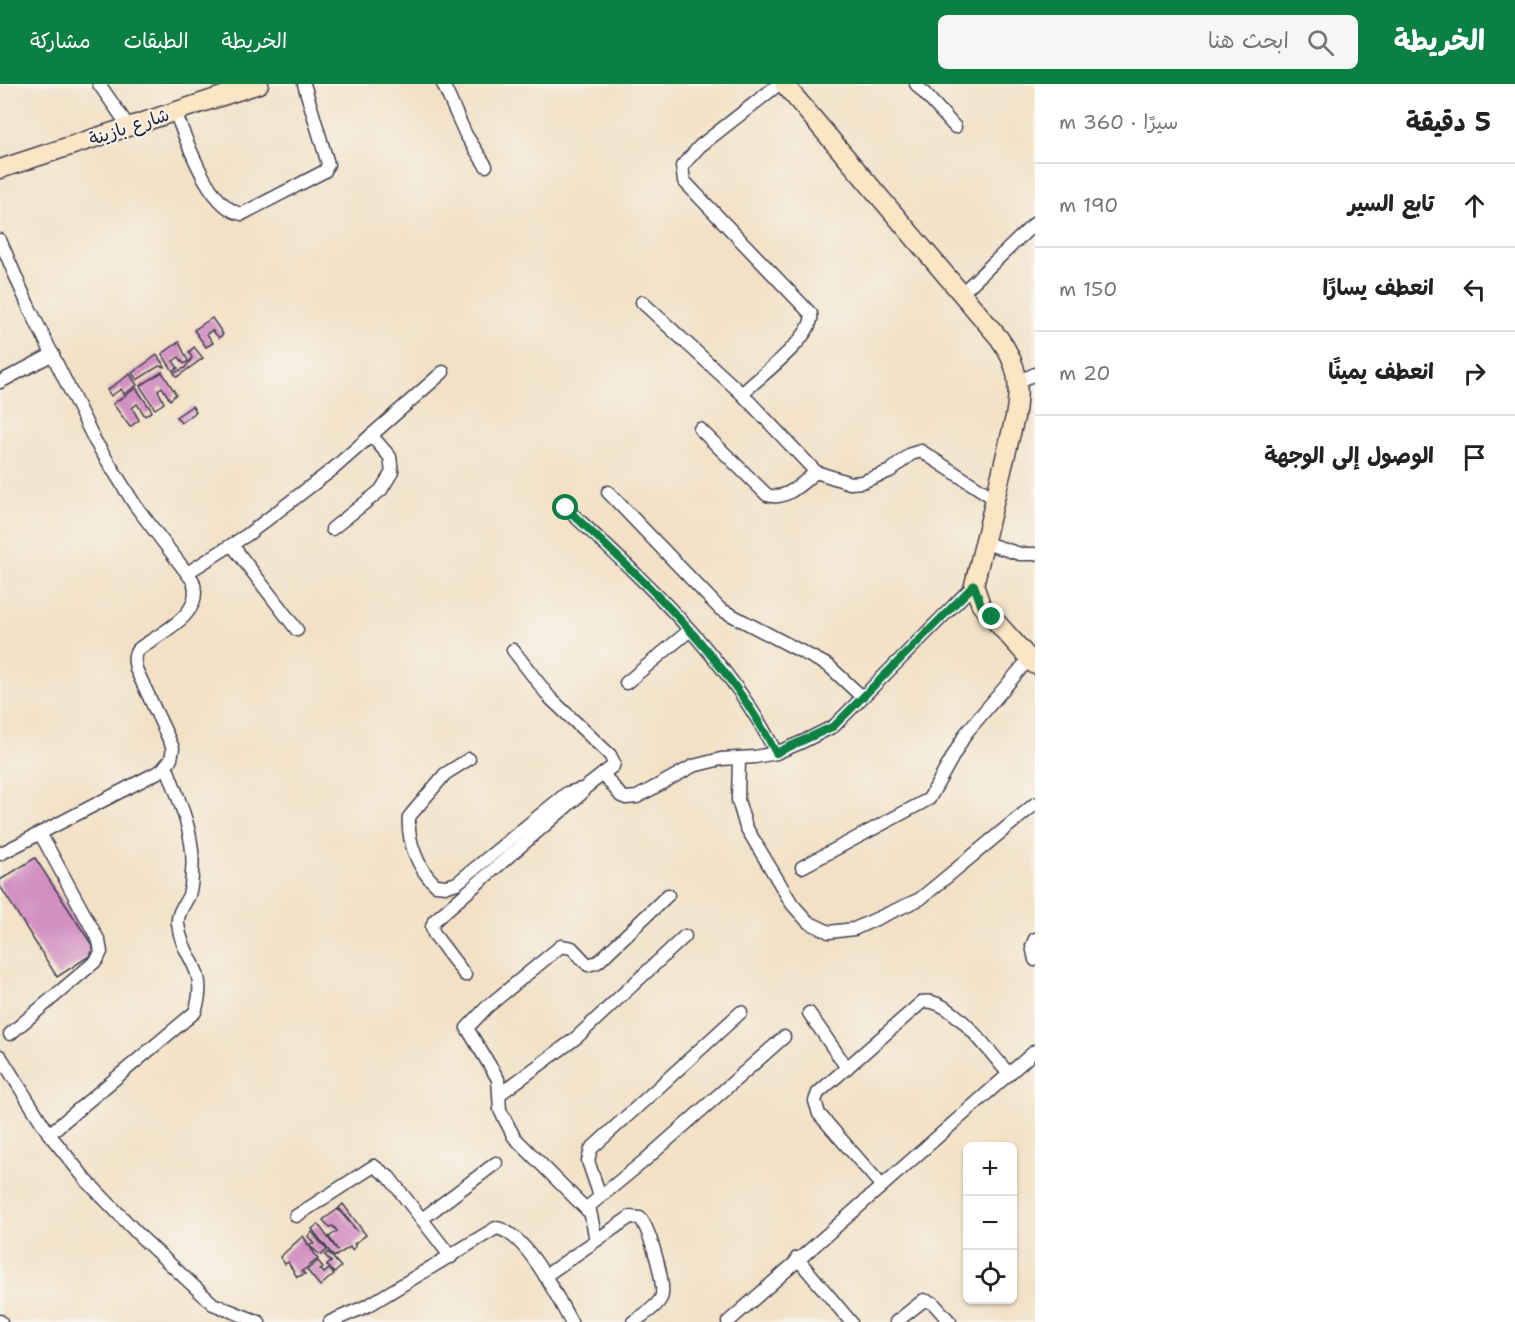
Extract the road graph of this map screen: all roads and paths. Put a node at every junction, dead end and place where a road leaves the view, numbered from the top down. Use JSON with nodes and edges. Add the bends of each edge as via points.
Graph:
{"nodes":[{"id":1,"x":99,"y":84,"type":"edge"},
{"id":2,"x":259,"y":84,"type":"edge"},
{"id":3,"x":304,"y":84,"type":"edge"},
{"id":4,"x":443,"y":84,"type":"edge"},
{"id":5,"x":779,"y":84,"type":"edge"},
{"id":6,"x":784,"y":84,"type":"edge"},
{"id":7,"x":916,"y":84,"type":"edge"},
{"id":8,"x":175,"y":112,"type":"junction"},
{"id":9,"x":129,"y":127,"type":"junction"},
{"id":10,"x":954,"y":127,"type":"dead end"},
{"id":11,"x":486,"y":166,"type":"dead end"},
{"id":12,"x":0,"y":169,"type":"edge"},
{"id":13,"x":1035,"y":223,"type":"edge"},
{"id":14,"x":0,"y":240,"type":"edge"},
{"id":15,"x":961,"y":294,"type":"junction"},
{"id":16,"x":642,"y":302,"type":"dead end"},
{"id":17,"x":53,"y":354,"type":"junction"},
{"id":18,"x":443,"y":372,"type":"dead end"},
{"id":19,"x":1027,"y":378,"type":"edge"},
{"id":20,"x":0,"y":382,"type":"edge"},
{"id":21,"x":742,"y":394,"type":"junction"},
{"id":22,"x":700,"y":429,"type":"dead end"},
{"id":23,"x":370,"y":435,"type":"junction"},
{"id":24,"x":816,"y":472,"type":"junction"},
{"id":25,"x":608,"y":492,"type":"dead end"},
{"id":26,"x":995,"y":499,"type":"junction"},
{"id":27,"x":566,"y":508,"type":"dead end"},
{"id":28,"x":332,"y":529,"type":"dead end"},
{"id":29,"x":985,"y":543,"type":"junction"},
{"id":30,"x":232,"y":545,"type":"junction"},
{"id":31,"x":1035,"y":554,"type":"edge"},
{"id":32,"x":187,"y":573,"type":"junction"},
{"id":33,"x":974,"y":585,"type":"junction"},
{"id":34,"x":297,"y":630,"type":"dead end"},
{"id":35,"x":689,"y":631,"type":"junction"},
{"id":36,"x":513,"y":650,"type":"dead end"},
{"id":37,"x":1032,"y":662,"type":"edge"},
{"id":38,"x":626,"y":683,"type":"dead end"},
{"id":39,"x":862,"y":697,"type":"junction"},
{"id":40,"x":776,"y":753,"type":"junction"},
{"id":41,"x":469,"y":759,"type":"dead end"},
{"id":42,"x":739,"y":759,"type":"junction"},
{"id":43,"x":166,"y":765,"type":"junction"},
{"id":44,"x":603,"y":774,"type":"junction"},
{"id":45,"x":585,"y":788,"type":"junction"},
{"id":46,"x":1035,"y":804,"type":"edge"},
{"id":47,"x":40,"y":833,"type":"junction"},
{"id":48,"x":0,"y":854,"type":"edge"},
{"id":49,"x":802,"y":867,"type":"dead end"},
{"id":50,"x":668,"y":895,"type":"dead end"},
{"id":51,"x":685,"y":936,"type":"dead end"},
{"id":52,"x":1035,"y":939,"type":"edge"},
{"id":53,"x":1035,"y":960,"type":"edge"},
{"id":54,"x":465,"y":975,"type":"dead end"},
{"id":55,"x":741,"y":1012,"type":"dead end"},
{"id":56,"x":810,"y":1013,"type":"dead end"},
{"id":57,"x":9,"y":1034,"type":"dead end"},
{"id":58,"x":783,"y":1037,"type":"dead end"},
{"id":59,"x":1035,"y":1051,"type":"edge"},
{"id":60,"x":0,"y":1056,"type":"edge"},
{"id":61,"x":847,"y":1068,"type":"junction"},
{"id":62,"x":1009,"y":1074,"type":"junction"},
{"id":63,"x":500,"y":1094,"type":"junction"},
{"id":64,"x":49,"y":1134,"type":"junction"},
{"id":65,"x":496,"y":1163,"type":"dead end"},
{"id":66,"x":881,"y":1185,"type":"junction"},
{"id":67,"x":600,"y":1196,"type":"junction"},
{"id":68,"x":588,"y":1211,"type":"junction"},
{"id":69,"x":296,"y":1216,"type":"dead end"},
{"id":70,"x":422,"y":1219,"type":"junction"},
{"id":71,"x":596,"y":1240,"type":"junction"},
{"id":72,"x":451,"y":1257,"type":"junction"},
{"id":73,"x":798,"y":1258,"type":"junction"},
{"id":74,"x":545,"y":1276,"type":"junction"},
{"id":75,"x":259,"y":1322,"type":"edge"},
{"id":76,"x":330,"y":1322,"type":"edge"},
{"id":77,"x":571,"y":1322,"type":"edge"},
{"id":78,"x":633,"y":1322,"type":"edge"},
{"id":79,"x":728,"y":1322,"type":"edge"},
{"id":80,"x":851,"y":1322,"type":"edge"},
{"id":81,"x":896,"y":1322,"type":"edge"},
{"id":82,"x":950,"y":1322,"type":"edge"}],
"edges":[{"from":1,"to":9,"type":"street"},
{"from":2,"to":8,"type":"street","name":"شارع بازينة"},
{"from":3,"to":8,"type":"street","via":[[328,164],[325,171],[242,214],[225,208],[214,193]]},
{"from":4,"to":11,"type":"street","via":[[466,135]]},
{"from":5,"to":21,"type":"street","via":[[700,146],[682,166],[684,181],[811,314],[811,324],[804,335]]},
{"from":6,"to":15,"type":"street"},
{"from":7,"to":10,"type":"street"},
{"from":8,"to":9,"type":"street","name":"شارع بازينة"},
{"from":9,"to":12,"type":"street","name":"شارع بازينة"},
{"from":13,"to":15,"type":"street"},
{"from":14,"to":17,"type":"street"},
{"from":15,"to":19,"type":"street"},
{"from":16,"to":21,"type":"street"},
{"from":17,"to":20,"type":"street"},
{"from":17,"to":32,"type":"street","via":[[95,441],[135,505]]},
{"from":18,"to":23,"type":"street"},
{"from":19,"to":26,"type":"street"},
{"from":21,"to":24,"type":"street"},
{"from":22,"to":24,"type":"street","via":[[767,495],[786,495]]},
{"from":23,"to":28,"type":"street","via":[[390,457],[392,471],[381,490]]},
{"from":23,"to":30,"type":"street","via":[[333,469]]},
{"from":24,"to":26,"type":"street","via":[[850,483],[862,482],[890,471],[921,451]]},
{"from":25,"to":39,"type":"street","via":[[720,609],[829,666]]},
{"from":26,"to":29,"type":"street"},
{"from":27,"to":35,"type":"street"},
{"from":29,"to":31,"type":"street","via":[[1020,554]]},
{"from":29,"to":33,"type":"street"},
{"from":30,"to":32,"type":"street"},
{"from":30,"to":34,"type":"street"},
{"from":32,"to":43,"type":"street","via":[[197,591],[195,602],[173,626],[137,650],[134,658],[173,748]]},
{"from":33,"to":37,"type":"street","via":[[981,605]]},
{"from":33,"to":39,"type":"street"},
{"from":35,"to":38,"type":"street"},
{"from":35,"to":40,"type":"street","via":[[744,697]]},
{"from":36,"to":44,"type":"street","via":[[550,698],[614,759],[613,766]]},
{"from":37,"to":49,"type":"street","via":[[966,733],[929,799]]},
{"from":39,"to":40,"type":"street","via":[[834,726]]},
{"from":40,"to":42,"type":"street"},
{"from":41,"to":45,"type":"street","via":[[445,774],[409,817],[419,861],[436,885],[457,883],[567,793]]},
{"from":42,"to":44,"type":"street","via":[[693,766],[631,798],[621,796]]},
{"from":42,"to":46,"type":"street","via":[[738,800],[746,827],[792,904],[808,922],[829,932],[854,929],[920,899]]},
{"from":43,"to":47,"type":"street"},
{"from":43,"to":64,"type":"street","via":[[190,840],[190,893],[177,920],[198,971],[199,999],[195,1012]]},
{"from":44,"to":45,"type":"street"},
{"from":45,"to":54,"type":"street","via":[[434,921],[434,934]]},
{"from":47,"to":48,"type":"street"},
{"from":47,"to":57,"type":"street","via":[[99,941],[100,952],[97,960]]},
{"from":50,"to":63,"type":"street","via":[[598,962],[588,965],[572,948],[561,946],[468,1025],[467,1031],[498,1079]]},
{"from":51,"to":63,"type":"street","via":[[576,1038]]},
{"from":52,"to":53,"type":"street"},
{"from":55,"to":67,"type":"street","via":[[591,1149],[588,1161]]},
{"from":56,"to":61,"type":"street"},
{"from":58,"to":67,"type":"street"},
{"from":59,"to":62,"type":"street"},
{"from":60,"to":64,"type":"street"},
{"from":61,"to":62,"type":"street","via":[[922,1002],[931,1000],[951,1010]]},
{"from":61,"to":66,"type":"street","via":[[818,1093],[815,1108]]},
{"from":62,"to":66,"type":"street"},
{"from":63,"to":68,"type":"street","via":[[500,1110],[514,1137]]},
{"from":64,"to":75,"type":"street","via":[[87,1181],[183,1279],[213,1304]]},
{"from":65,"to":70,"type":"street"},
{"from":66,"to":73,"type":"street"},
{"from":67,"to":68,"type":"street"},
{"from":68,"to":71,"type":"street"},
{"from":69,"to":70,"type":"street","via":[[374,1166],[389,1177]]},
{"from":70,"to":72,"type":"street"},
{"from":71,"to":74,"type":"street"},
{"from":71,"to":78,"type":"street","via":[[630,1217],[637,1216],[643,1221],[663,1291],[656,1305]]},
{"from":72,"to":74,"type":"street","via":[[496,1228],[503,1229],[516,1238]]},
{"from":72,"to":76,"type":"street","via":[[369,1305]]},
{"from":73,"to":79,"type":"street"},
{"from":73,"to":80,"type":"street"},
{"from":74,"to":77,"type":"street"},
{"from":81,"to":82,"type":"street","via":[[924,1300],[933,1303]]}]}
